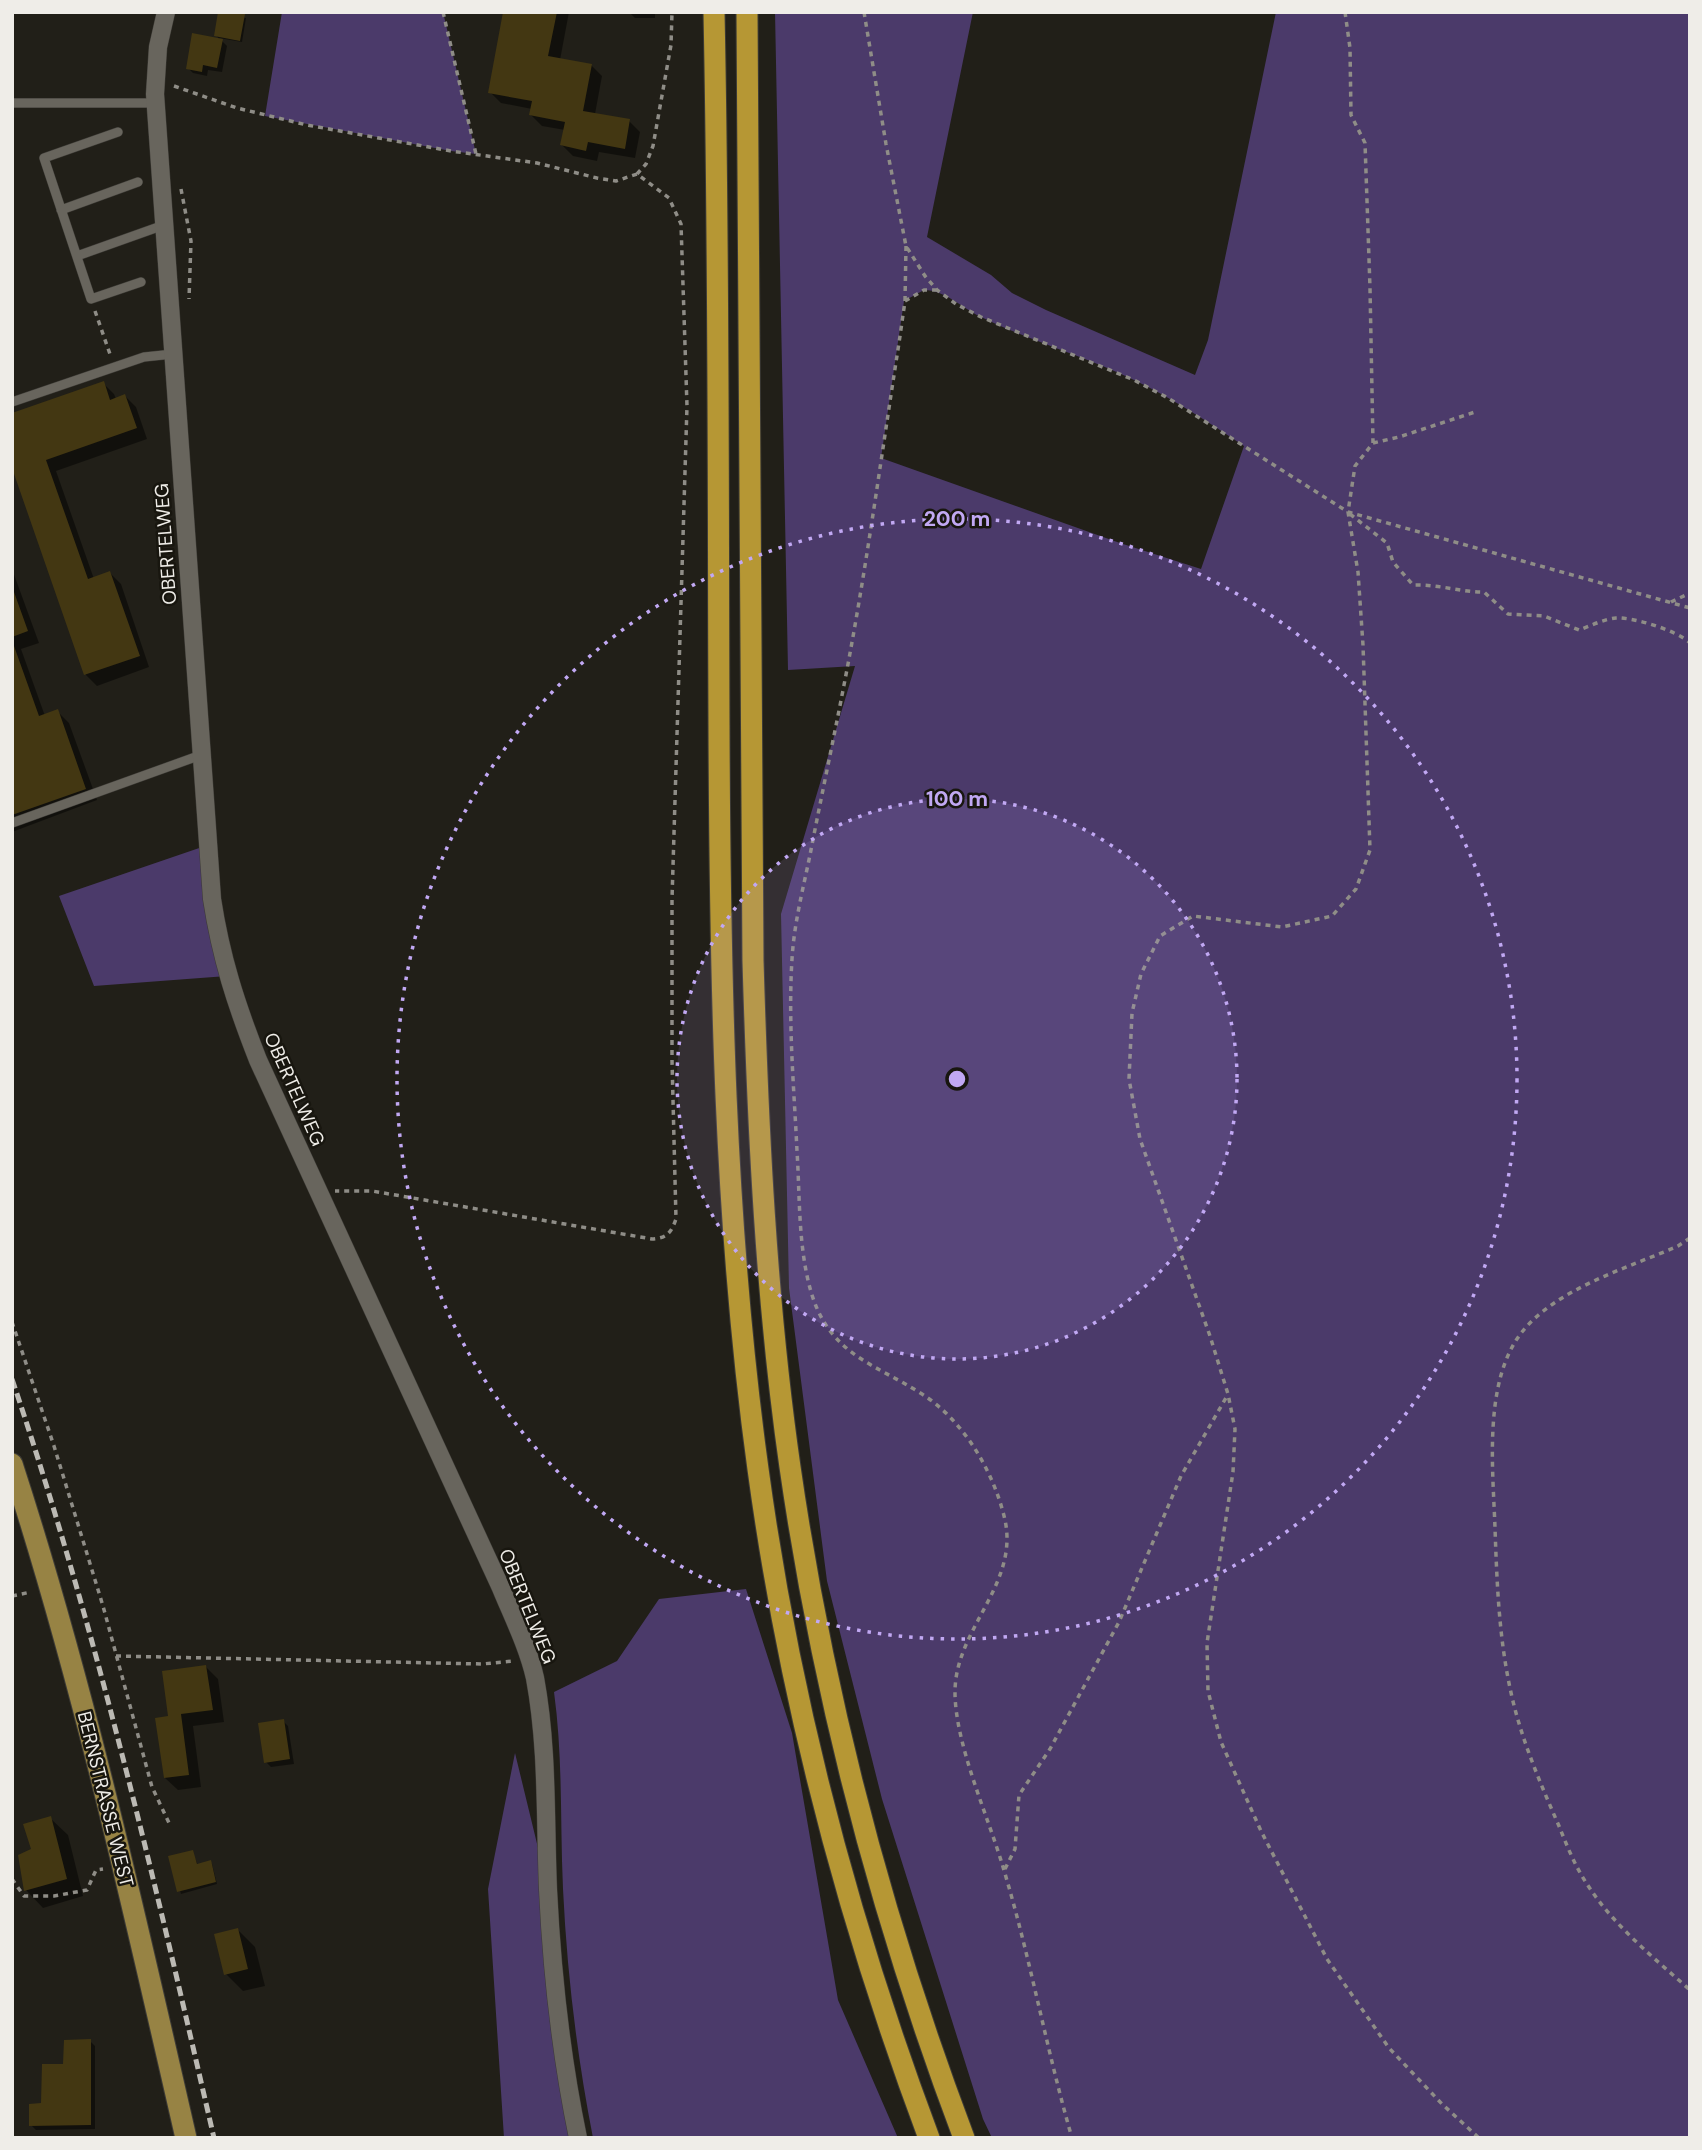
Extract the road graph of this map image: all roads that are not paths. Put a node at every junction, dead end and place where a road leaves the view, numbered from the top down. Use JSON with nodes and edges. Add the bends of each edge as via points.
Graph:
{"nodes":[{"id":1,"x":166,"y":12,"type":"edge"},
{"id":2,"x":714,"y":12,"type":"edge"},
{"id":3,"x":747,"y":12,"type":"edge"},
{"id":4,"x":12,"y":103,"type":"edge"},
{"id":5,"x":156,"y":103,"type":"junction"},
{"id":6,"x":118,"y":132,"type":"dead end"},
{"id":7,"x":138,"y":182,"type":"dead end"},
{"id":8,"x":61,"y":210,"type":"junction"},
{"id":9,"x":165,"y":225,"type":"junction"},
{"id":10,"x":77,"y":256,"type":"junction"},
{"id":11,"x":141,"y":282,"type":"dead end"},
{"id":12,"x":173,"y":354,"type":"junction"},
{"id":13,"x":12,"y":402,"type":"edge"},
{"id":14,"x":201,"y":755,"type":"junction"},
{"id":15,"x":12,"y":822,"type":"edge"},
{"id":16,"x":12,"y":1464,"type":"edge"},
{"id":17,"x":186,"y":2138,"type":"edge"},
{"id":18,"x":578,"y":2138,"type":"edge"},
{"id":19,"x":929,"y":2138,"type":"edge"},
{"id":20,"x":964,"y":2138,"type":"edge"}],
"edges":[{"from":1,"to":5,"type":"street","name":"OBERTELWEG","via":[[158,47]]},
{"from":2,"to":19,"type":"highway","via":[[721,962],[740,1317],[765,1518],[814,1765],[868,1961]]},
{"from":3,"to":20,"type":"highway","via":[[753,961],[775,1339],[803,1550],[840,1735],[900,1954]]},
{"from":4,"to":5,"type":"lane"},
{"from":5,"to":9,"type":"street","name":"OBERTELWEG"},
{"from":6,"to":8,"type":"lane","via":[[44,158]]},
{"from":7,"to":8,"type":"lane"},
{"from":8,"to":10,"type":"lane"},
{"from":9,"to":10,"type":"lane"},
{"from":9,"to":12,"type":"street","name":"OBERTELWEG"},
{"from":10,"to":11,"type":"lane","via":[[91,299]]},
{"from":12,"to":13,"type":"lane","via":[[144,356]]},
{"from":12,"to":14,"type":"street","name":"OBERTELWEG"},
{"from":14,"to":15,"type":"lane"},
{"from":14,"to":18,"type":"street","name":"OBERTELWEG","via":[[212,899],[227,976],[258,1060],[328,1194],[501,1588],[534,1676],[544,1740],[555,1985]]},
{"from":16,"to":17,"type":"main road","name":"BERNSTRASSE WEST","via":[[71,1663]]}]}
